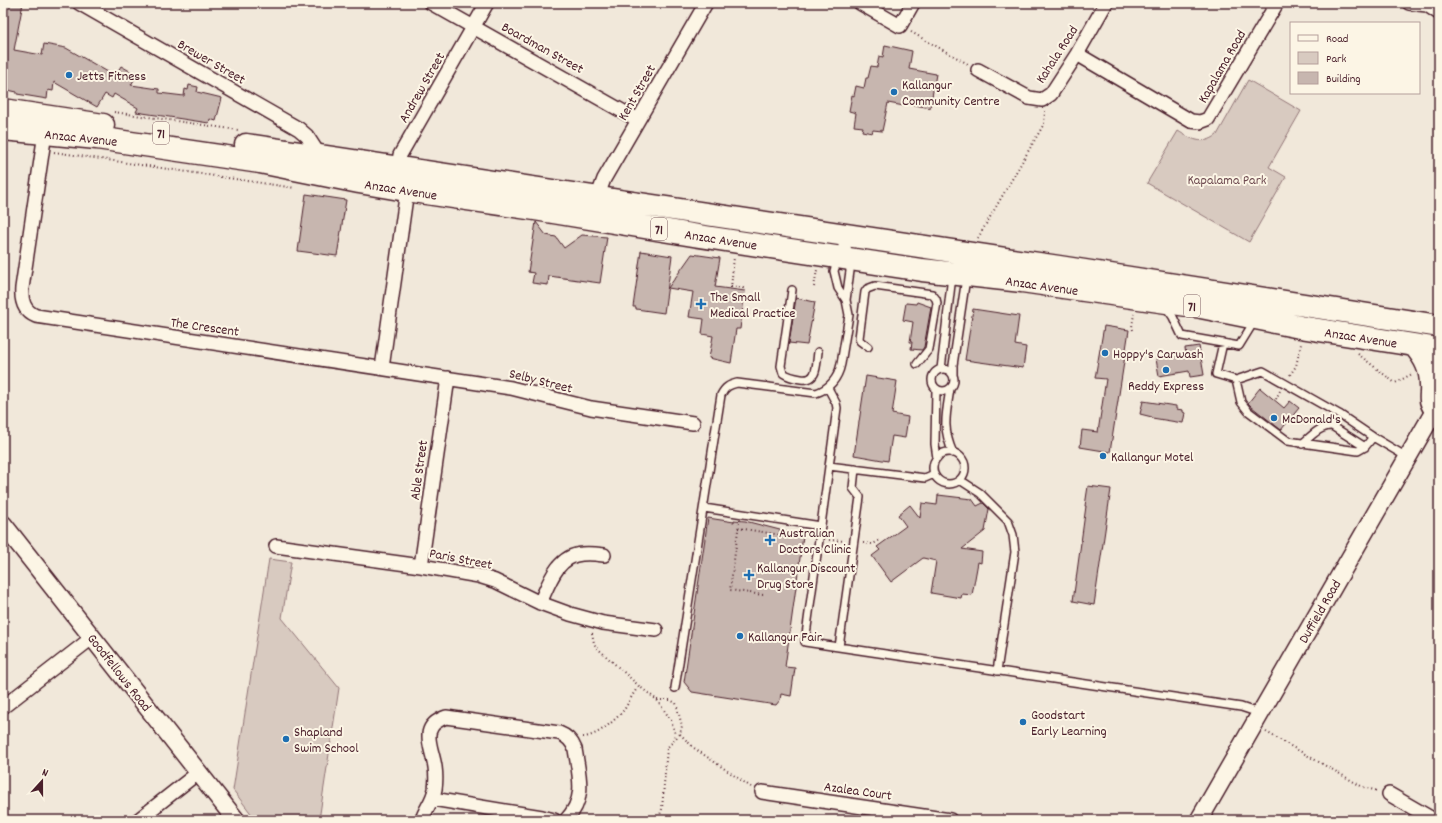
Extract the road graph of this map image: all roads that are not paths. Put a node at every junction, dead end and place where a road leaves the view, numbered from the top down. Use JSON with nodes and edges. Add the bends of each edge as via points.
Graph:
{"nodes":[{"id":1,"x":79,"y":3,"type":"edge"},
{"id":2,"x":431,"y":3,"type":"edge"},
{"id":3,"x":488,"y":3,"type":"edge"},
{"id":4,"x":706,"y":3,"type":"edge"},
{"id":5,"x":860,"y":3,"type":"edge"},
{"id":6,"x":913,"y":3,"type":"edge"},
{"id":7,"x":1106,"y":3,"type":"edge"},
{"id":8,"x":1277,"y":3,"type":"edge"},
{"id":9,"x":1409,"y":3,"type":"edge"},
{"id":10,"x":1439,"y":13,"type":"edge"},
{"id":11,"x":474,"y":26,"type":"junction"},
{"id":12,"x":1076,"y":54,"type":"junction"},
{"id":13,"x":978,"y":70,"type":"road end"},
{"id":14,"x":3,"y":110,"type":"edge"},
{"id":15,"x":638,"y":120,"type":"junction"},
{"id":16,"x":3,"y":129,"type":"edge"},
{"id":17,"x":48,"y":143,"type":"junction"},
{"id":18,"x":320,"y":156,"type":"junction"},
{"id":19,"x":398,"y":168,"type":"junction"},
{"id":20,"x":406,"y":190,"type":"junction"},
{"id":21,"x":597,"y":198,"type":"junction"},
{"id":22,"x":845,"y":235,"type":"junction"},
{"id":23,"x":844,"y":258,"type":"junction"},
{"id":24,"x":962,"y":261,"type":"junction"},
{"id":25,"x":792,"y":290,"type":"dead end"},
{"id":26,"x":846,"y":300,"type":"junction"},
{"id":27,"x":1162,"y":302,"type":"junction"},
{"id":28,"x":1256,"y":318,"type":"junction"},
{"id":29,"x":1439,"y":326,"type":"edge"},
{"id":30,"x":1223,"y":343,"type":"junction"},
{"id":31,"x":868,"y":347,"type":"dead end"},
{"id":32,"x":818,"y":352,"type":"dead end"},
{"id":33,"x":1434,"y":357,"type":"edge"},
{"id":34,"x":917,"y":364,"type":"dead end"},
{"id":35,"x":382,"y":368,"type":"junction"},
{"id":36,"x":941,"y":369,"type":"junction"},
{"id":37,"x":953,"y":375,"type":"junction"},
{"id":38,"x":448,"y":378,"type":"junction"},
{"id":39,"x":1236,"y":380,"type":"junction"},
{"id":40,"x":828,"y":388,"type":"junction"},
{"id":41,"x":936,"y":389,"type":"junction"},
{"id":42,"x":950,"y":389,"type":"junction"},
{"id":43,"x":1438,"y":406,"type":"edge"},
{"id":44,"x":692,"y":423,"type":"dead end"},
{"id":45,"x":1373,"y":437,"type":"junction"},
{"id":46,"x":1302,"y":444,"type":"junction"},
{"id":47,"x":1365,"y":447,"type":"junction"},
{"id":48,"x":953,"y":453,"type":"junction"},
{"id":49,"x":1407,"y":457,"type":"junction"},
{"id":50,"x":937,"y":458,"type":"junction"},
{"id":51,"x":829,"y":466,"type":"junction"},
{"id":52,"x":855,"y":468,"type":"junction"},
{"id":53,"x":934,"y":474,"type":"junction"},
{"id":54,"x":960,"y":480,"type":"junction"},
{"id":55,"x":704,"y":508,"type":"junction"},
{"id":56,"x":3,"y":524,"type":"edge"},
{"id":57,"x":821,"y":526,"type":"junction"},
{"id":58,"x":276,"y":546,"type":"dead end"},
{"id":59,"x":604,"y":555,"type":"dead end"},
{"id":60,"x":421,"y":566,"type":"junction"},
{"id":61,"x":540,"y":603,"type":"junction"},
{"id":62,"x":656,"y":630,"type":"dead end"},
{"id":63,"x":93,"y":637,"type":"junction"},
{"id":64,"x":839,"y":647,"type":"junction"},
{"id":65,"x":997,"y":671,"type":"junction"},
{"id":66,"x":675,"y":688,"type":"dead end"},
{"id":67,"x":3,"y":707,"type":"edge"},
{"id":68,"x":1260,"y":714,"type":"junction"},
{"id":69,"x":199,"y":772,"type":"junction"},
{"id":70,"x":762,"y":792,"type":"road end"},
{"id":71,"x":1389,"y":794,"type":"road end"},
{"id":72,"x":433,"y":799,"type":"junction"},
{"id":73,"x":1431,"y":819,"type":"edge"},
{"id":74,"x":138,"y":820,"type":"edge"},
{"id":75,"x":236,"y":820,"type":"edge"},
{"id":76,"x":422,"y":820,"type":"edge"},
{"id":77,"x":554,"y":820,"type":"edge"},
{"id":78,"x":566,"y":820,"type":"edge"},
{"id":79,"x":950,"y":820,"type":"edge"},
{"id":80,"x":1199,"y":820,"type":"edge"}],
"edges":[{"from":1,"to":18,"type":"street","name":"Brewer Street","via":[[299,129],[307,136]]},
{"from":2,"to":11,"type":"street","name":"Boardman Street"},
{"from":3,"to":11,"type":"street","name":"Andrew Street"},
{"from":4,"to":15,"type":"street","name":"Kent Street"},
{"from":5,"to":6,"type":"street","via":[[900,26]]},
{"from":7,"to":12,"type":"street","name":"Kahala Road"},
{"from":8,"to":12,"type":"street","name":"Kapalama Road","via":[[1208,119],[1200,122],[1191,121]]},
{"from":9,"to":10,"type":"street","via":[[1427,5]]},
{"from":11,"to":15,"type":"street","name":"Boardman Street"},
{"from":11,"to":19,"type":"street","name":"Andrew Street","via":[[404,147]]},
{"from":12,"to":13,"type":"street","name":"Kahala Road","via":[[1051,94],[1042,100],[1029,98]]},
{"from":14,"to":18,"type":"highway","name":"Anzac Avenue","number":"71"},
{"from":15,"to":21,"type":"street","name":"Kent Street","via":[[604,179]]},
{"from":16,"to":17,"type":"highway","name":"Anzac Avenue","number":"71"},
{"from":17,"to":20,"type":"highway","name":"Anzac Avenue","number":"71","via":[[97,138],[253,161]]},
{"from":17,"to":35,"type":"street","name":"The Crescent","via":[[22,288],[24,306],[31,314],[43,318]]},
{"from":18,"to":19,"type":"highway","name":"Anzac Avenue","number":"71"},
{"from":19,"to":20,"type":"street"},
{"from":19,"to":21,"type":"highway","name":"Anzac Avenue","number":"71"},
{"from":20,"to":23,"type":"highway","name":"Anzac Avenue","number":"71"},
{"from":20,"to":35,"type":"street"},
{"from":21,"to":22,"type":"highway","name":"Anzac Avenue","number":"71"},
{"from":22,"to":23,"type":"lane"},
{"from":22,"to":23,"type":"lane"},
{"from":22,"to":24,"type":"highway","name":"Anzac Avenue","number":"71"},
{"from":23,"to":24,"type":"highway","name":"Anzac Avenue","number":"71"},
{"from":23,"to":26,"type":"lane","via":[[850,274]]},
{"from":23,"to":26,"type":"lane","via":[[834,269],[834,276]]},
{"from":24,"to":27,"type":"highway","name":"Anzac Avenue","number":"71","via":[[1022,281]]},
{"from":24,"to":29,"type":"highway","name":"Anzac Avenue","number":"71","via":[[1106,274]]},
{"from":24,"to":36,"type":"lane"},
{"from":24,"to":37,"type":"lane"},
{"from":25,"to":32,"type":"lane","via":[[781,366],[783,373],[789,377],[807,380],[812,378]]},
{"from":26,"to":40,"type":"lane","via":[[849,315],[840,371]]},
{"from":27,"to":28,"type":"highway","name":"Anzac Avenue","number":"71"},
{"from":27,"to":30,"type":"lane","via":[[1182,336]]},
{"from":28,"to":30,"type":"lane","via":[[1239,346]]},
{"from":28,"to":33,"type":"highway","name":"Anzac Avenue","number":"71","via":[[1415,346],[1424,357]]},
{"from":30,"to":39,"type":"lane","via":[[1216,374]]},
{"from":31,"to":34,"type":"lane","via":[[860,341],[859,334],[867,289],[875,286],[932,294],[936,303],[931,344],[927,354]]},
{"from":33,"to":43,"type":"highway","via":[[1430,401]]},
{"from":35,"to":38,"type":"street","name":"Selby Street"},
{"from":36,"to":37,"type":"lane","via":[[948,370]]},
{"from":36,"to":41,"type":"lane","via":[[935,373],[932,380]]},
{"from":37,"to":42,"type":"lane","via":[[954,384]]},
{"from":38,"to":44,"type":"street","name":"Selby Street","via":[[518,389],[591,408]]},
{"from":38,"to":60,"type":"street","name":"Able Street"},
{"from":39,"to":45,"type":"lane","via":[[1263,371],[1339,414]]},
{"from":39,"to":46,"type":"lane","via":[[1241,402],[1248,411],[1288,441]]},
{"from":40,"to":51,"type":"lane","via":[[837,408]]},
{"from":40,"to":55,"type":"lane","via":[[816,393],[738,383],[724,389],[716,418]]},
{"from":41,"to":42,"type":"lane"},
{"from":41,"to":50,"type":"lane"},
{"from":42,"to":48,"type":"lane","via":[[945,425]]},
{"from":43,"to":49,"type":"street","name":"Duffield Road"},
{"from":45,"to":47,"type":"lane"},
{"from":45,"to":49,"type":"lane"},
{"from":46,"to":47,"type":"lane","via":[[1352,451]]},
{"from":46,"to":47,"type":"lane","via":[[1316,432],[1332,426]]},
{"from":48,"to":50,"type":"lane","via":[[944,453]]},
{"from":48,"to":54,"type":"lane","via":[[960,457],[964,464],[965,473]]},
{"from":49,"to":68,"type":"street","name":"Duffield Road"},
{"from":50,"to":53,"type":"lane","via":[[933,468]]},
{"from":51,"to":52,"type":"lane"},
{"from":51,"to":57,"type":"lane"},
{"from":52,"to":53,"type":"lane","via":[[926,478]]},
{"from":52,"to":64,"type":"lane","via":[[853,488],[860,497]]},
{"from":53,"to":54,"type":"lane","via":[[940,481],[948,484]]},
{"from":54,"to":65,"type":"lane","via":[[980,493],[1008,521],[1013,535],[1014,552]]},
{"from":55,"to":57,"type":"lane"},
{"from":55,"to":66,"type":"lane"},
{"from":56,"to":63,"type":"street","name":"Goodfellows Road"},
{"from":57,"to":64,"type":"lane","via":[[805,642]]},
{"from":58,"to":60,"type":"street","name":"Paris Street"},
{"from":59,"to":61,"type":"street","via":[[580,554],[565,560],[554,573]]},
{"from":60,"to":61,"type":"street","name":"Paris Street","via":[[486,578]]},
{"from":61,"to":62,"type":"street","name":"Paris Street","via":[[591,620]]},
{"from":63,"to":67,"type":"street"},
{"from":63,"to":69,"type":"street","name":"Goodfellows Road"},
{"from":64,"to":65,"type":"lane"},
{"from":65,"to":68,"type":"lane","via":[[1241,707]]},
{"from":68,"to":80,"type":"street","name":"Duffield Road"},
{"from":69,"to":74,"type":"street"},
{"from":69,"to":75,"type":"street","name":"Goodfellows Road"},
{"from":70,"to":79,"type":"street","name":"Azalea Court"},
{"from":71,"to":73,"type":"street"},
{"from":72,"to":76,"type":"street"},
{"from":72,"to":77,"type":"street"},
{"from":72,"to":78,"type":"street","via":[[436,772],[428,740],[433,725],[441,719],[446,717],[559,733],[571,740],[580,780],[576,808]]}]}
